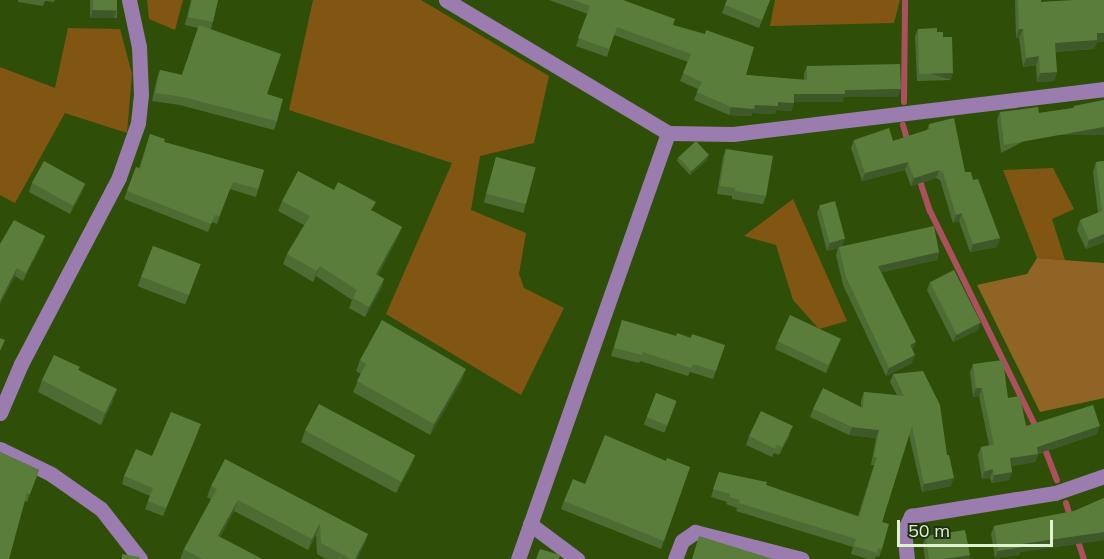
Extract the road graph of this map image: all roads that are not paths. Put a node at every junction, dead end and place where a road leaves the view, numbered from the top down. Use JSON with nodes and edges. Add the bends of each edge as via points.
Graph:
{"nodes":[{"id":1,"x":129,"y":0,"type":"edge"},
{"id":2,"x":446,"y":0,"type":"edge"},
{"id":3,"x":1104,"y":89,"type":"edge"},
{"id":4,"x":668,"y":133,"type":"junction"},
{"id":5,"x":0,"y":413,"type":"edge"},
{"id":6,"x":0,"y":449,"type":"edge"},
{"id":7,"x":1104,"y":476,"type":"edge"},
{"id":8,"x":530,"y":524,"type":"junction"},
{"id":9,"x":140,"y":559,"type":"edge"},
{"id":10,"x":518,"y":559,"type":"edge"},
{"id":11,"x":577,"y":559,"type":"edge"},
{"id":12,"x":675,"y":559,"type":"edge"},
{"id":13,"x":801,"y":559,"type":"edge"},
{"id":14,"x":907,"y":559,"type":"edge"}],
"edges":[{"from":1,"to":5,"type":"street","via":[[139,47],[138,123],[119,177],[21,364]]},
{"from":2,"to":4,"type":"street"},
{"from":3,"to":4,"type":"street","via":[[733,134]]},
{"from":4,"to":8,"type":"street"},
{"from":6,"to":9,"type":"street","via":[[51,474],[101,509]]},
{"from":7,"to":14,"type":"street","via":[[1055,493],[911,516],[904,531]]},
{"from":8,"to":10,"type":"street"},
{"from":8,"to":11,"type":"street"},
{"from":12,"to":13,"type":"street","via":[[682,541],[695,532]]}]}
